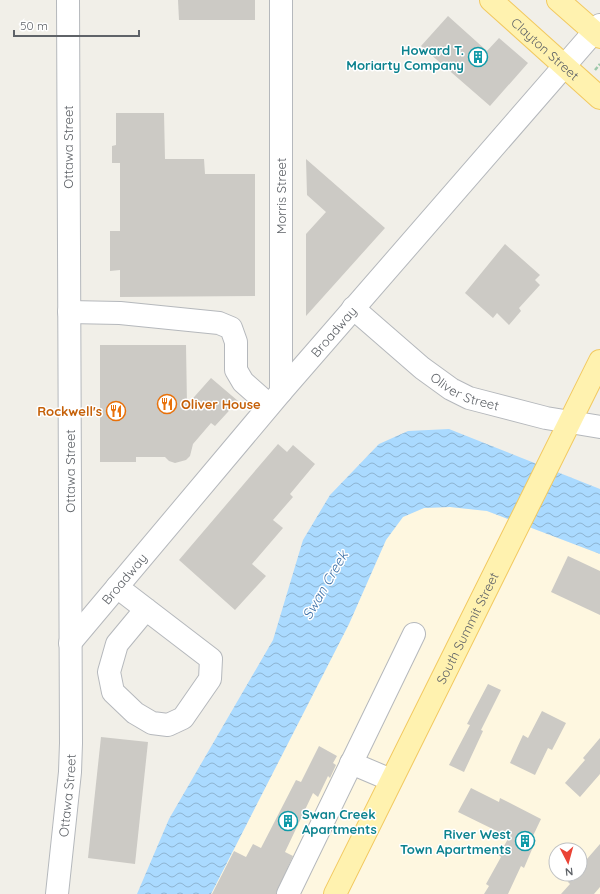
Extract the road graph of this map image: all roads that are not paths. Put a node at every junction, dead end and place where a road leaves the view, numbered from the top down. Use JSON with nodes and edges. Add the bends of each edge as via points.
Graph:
{"nodes":[{"id":1,"x":68,"y":0,"type":"edge"},
{"id":2,"x":281,"y":0,"type":"edge"},
{"id":3,"x":491,"y":0,"type":"edge"},
{"id":4,"x":558,"y":0,"type":"edge"},
{"id":5,"x":598,"y":31,"type":"edge"},
{"id":6,"x":564,"y":66,"type":"junction"},
{"id":7,"x":600,"y":98,"type":"edge"},
{"id":8,"x":353,"y":308,"type":"junction"},
{"id":9,"x":69,"y":312,"type":"junction"},
{"id":10,"x":600,"y":361,"type":"edge"},
{"id":11,"x":275,"y":398,"type":"junction"},
{"id":12,"x":569,"y":423,"type":"junction"},
{"id":13,"x":600,"y":427,"type":"edge"},
{"id":14,"x":117,"y":587,"type":"junction"},
{"id":15,"x":146,"y":609,"type":"junction"},
{"id":16,"x":414,"y":634,"type":"dead end"},
{"id":17,"x":70,"y":642,"type":"junction"},
{"id":18,"x":351,"y":763,"type":"junction"},
{"id":19,"x":391,"y":780,"type":"junction"},
{"id":20,"x":57,"y":894,"type":"edge"},
{"id":21,"x":288,"y":894,"type":"edge"},
{"id":22,"x":334,"y":894,"type":"edge"}],
"edges":[{"from":1,"to":9,"type":"street","name":"Ottawa Street"},
{"from":2,"to":11,"type":"street","name":"Morris Street"},
{"from":3,"to":6,"type":"main road","name":"Clayton Street"},
{"from":4,"to":5,"type":"main road"},
{"from":5,"to":6,"type":"street","name":"Broadway"},
{"from":6,"to":7,"type":"main road","name":"Clayton Street"},
{"from":6,"to":8,"type":"street","name":"Broadway"},
{"from":8,"to":11,"type":"street","name":"Broadway"},
{"from":8,"to":12,"type":"street","name":"Oliver Street","via":[[397,348],[451,389],[487,404]]},
{"from":9,"to":11,"type":"street","via":[[120,313],[219,323],[231,328],[236,342],[236,370],[244,382]]},
{"from":9,"to":17,"type":"street","name":"Ottawa Street"},
{"from":10,"to":12,"type":"main road","name":"South Summit Street"},
{"from":11,"to":14,"type":"street","name":"Broadway"},
{"from":12,"to":13,"type":"street","name":"Oliver Street"},
{"from":12,"to":19,"type":"main road","name":"South Summit Street"},
{"from":14,"to":15,"type":"street"},
{"from":14,"to":17,"type":"street","name":"Broadway"},
{"from":15,"to":15,"type":"street","via":[[211,659],[210,679],[183,718],[168,725],[152,723],[136,713],[113,692],[109,672],[117,644]]},
{"from":16,"to":18,"type":"street"},
{"from":17,"to":20,"type":"street","name":"Ottawa Street","via":[[70,772]]},
{"from":18,"to":19,"type":"street"},
{"from":18,"to":21,"type":"street"},
{"from":19,"to":22,"type":"main road","name":"South Summit Street"}]}
